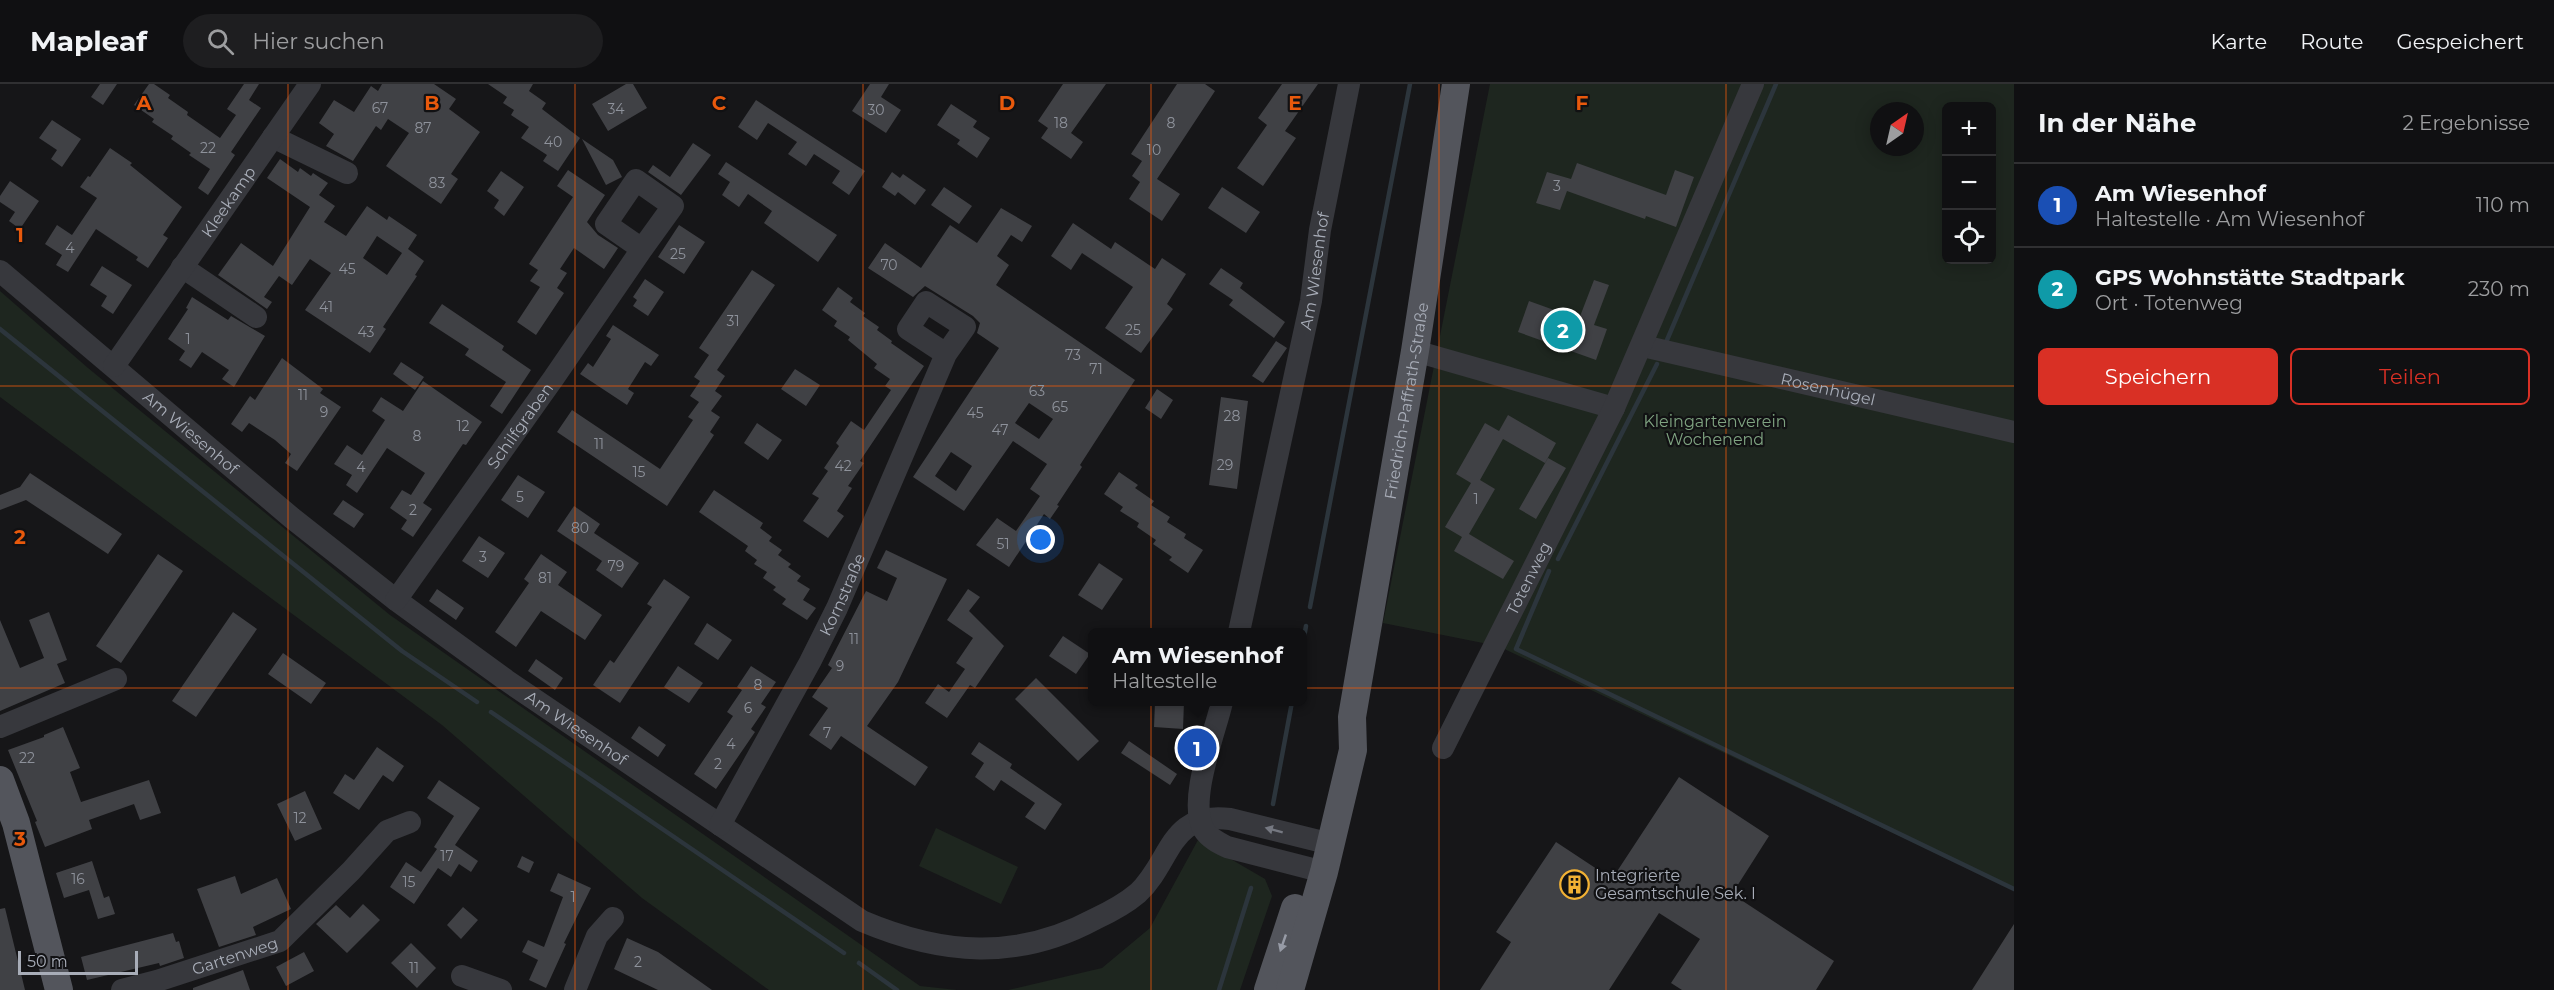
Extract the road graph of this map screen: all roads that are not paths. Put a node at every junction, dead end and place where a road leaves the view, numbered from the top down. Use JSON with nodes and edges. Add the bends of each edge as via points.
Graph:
{"nodes":[{"id":1,"x":310,"y":84,"type":"edge"},
{"id":2,"x":1349,"y":84,"type":"edge"},
{"id":3,"x":1456,"y":84,"type":"edge"},
{"id":4,"x":1753,"y":84,"type":"edge"},
{"id":5,"x":273,"y":137,"type":"junction"},
{"id":6,"x":347,"y":173,"type":"dead end"},
{"id":7,"x":642,"y":249,"type":"dead end"},
{"id":8,"x":182,"y":267,"type":"junction"},
{"id":9,"x":0,"y":272,"type":"edge"},
{"id":10,"x":256,"y":316,"type":"dead end"},
{"id":11,"x":1643,"y":346,"type":"junction"},
{"id":12,"x":1415,"y":351,"type":"junction"},
{"id":13,"x":946,"y":354,"type":"dead end"},
{"id":14,"x":114,"y":366,"type":"junction"},
{"id":15,"x":1614,"y":408,"type":"junction"},
{"id":16,"x":2014,"y":432,"type":"edge"},
{"id":17,"x":396,"y":600,"type":"junction"},
{"id":18,"x":1240,"y":628,"type":"edge"},
{"id":19,"x":116,"y":680,"type":"dead end"},
{"id":20,"x":1221,"y":706,"type":"edge"},
{"id":21,"x":0,"y":727,"type":"edge"},
{"id":22,"x":1443,"y":748,"type":"dead end"},
{"id":23,"x":0,"y":780,"type":"edge"},
{"id":24,"x":1200,"y":819,"type":"junction"},
{"id":25,"x":410,"y":822,"type":"dead end"},
{"id":26,"x":720,"y":825,"type":"junction"},
{"id":27,"x":1323,"y":843,"type":"junction"},
{"id":28,"x":1316,"y":870,"type":"junction"},
{"id":29,"x":613,"y":918,"type":"dead end"},
{"id":30,"x":462,"y":976,"type":"dead end"},
{"id":31,"x":59,"y":990,"type":"edge"},
{"id":32,"x":122,"y":990,"type":"edge"},
{"id":33,"x":501,"y":990,"type":"edge"},
{"id":34,"x":575,"y":990,"type":"edge"},
{"id":35,"x":1268,"y":990,"type":"edge"},
{"id":36,"x":1290,"y":990,"type":"edge"}],
"edges":[{"from":1,"to":5,"type":"street","name":"Kleekamp"},
{"from":2,"to":18,"type":"street","name":"Am Wiesenhof","via":[[1320,230],[1311,301]]},
{"from":3,"to":12,"type":"main road","name":"Friedrich-Paffrath-Straße"},
{"from":4,"to":11,"type":"street","name":"Totenweg"},
{"from":5,"to":6,"type":"street"},
{"from":5,"to":8,"type":"street","name":"Kleekamp"},
{"from":7,"to":17,"type":"street","name":"Schilfgraben"},
{"from":8,"to":10,"type":"street"},
{"from":8,"to":14,"type":"street","name":"Kleekamp"},
{"from":9,"to":14,"type":"street","name":"Am Wiesenhof"},
{"from":11,"to":15,"type":"street","name":"Totenweg"},
{"from":11,"to":16,"type":"street","name":"Rosenhügel"},
{"from":12,"to":15,"type":"street"},
{"from":12,"to":27,"type":"main road","name":"Friedrich-Paffrath-Straße","via":[[1352,717],[1353,750]]},
{"from":13,"to":26,"type":"street","name":"Kornstraße","via":[[837,608]]},
{"from":14,"to":17,"type":"street","name":"Am Wiesenhof","via":[[292,518]]},
{"from":15,"to":22,"type":"street","name":"Totenweg"},
{"from":17,"to":26,"type":"street","name":"Am Wiesenhof"},
{"from":19,"to":21,"type":"street"},
{"from":20,"to":24,"type":"street","via":[[1197,801]]},
{"from":23,"to":31,"type":"main road","via":[[16,823]]},
{"from":24,"to":26,"type":"street","name":"Am Wiesenhof","via":[[1171,843],[1140,891],[1113,910],[1085,925],[1000,949],[966,949],[912,941],[862,921]]},
{"from":27,"to":24,"type":"street","one_way":true,"via":[[1230,819]]},
{"from":24,"to":28,"type":"street","via":[[1209,836],[1227,847]]},
{"from":25,"to":32,"type":"street","name":"Gartenweg","via":[[387,831],[280,941]]},
{"from":27,"to":28,"type":"main road","name":"Friedrich-Paffrath-Straße"},
{"from":28,"to":35,"type":"main road","name":"Friedrich-Paffrath-Straße","one_way":true},
{"from":28,"to":36,"type":"main road","name":"Friedrich-Paffrath-Straße"},
{"from":29,"to":34,"type":"street","via":[[597,936]]},
{"from":30,"to":33,"type":"street"}]}
